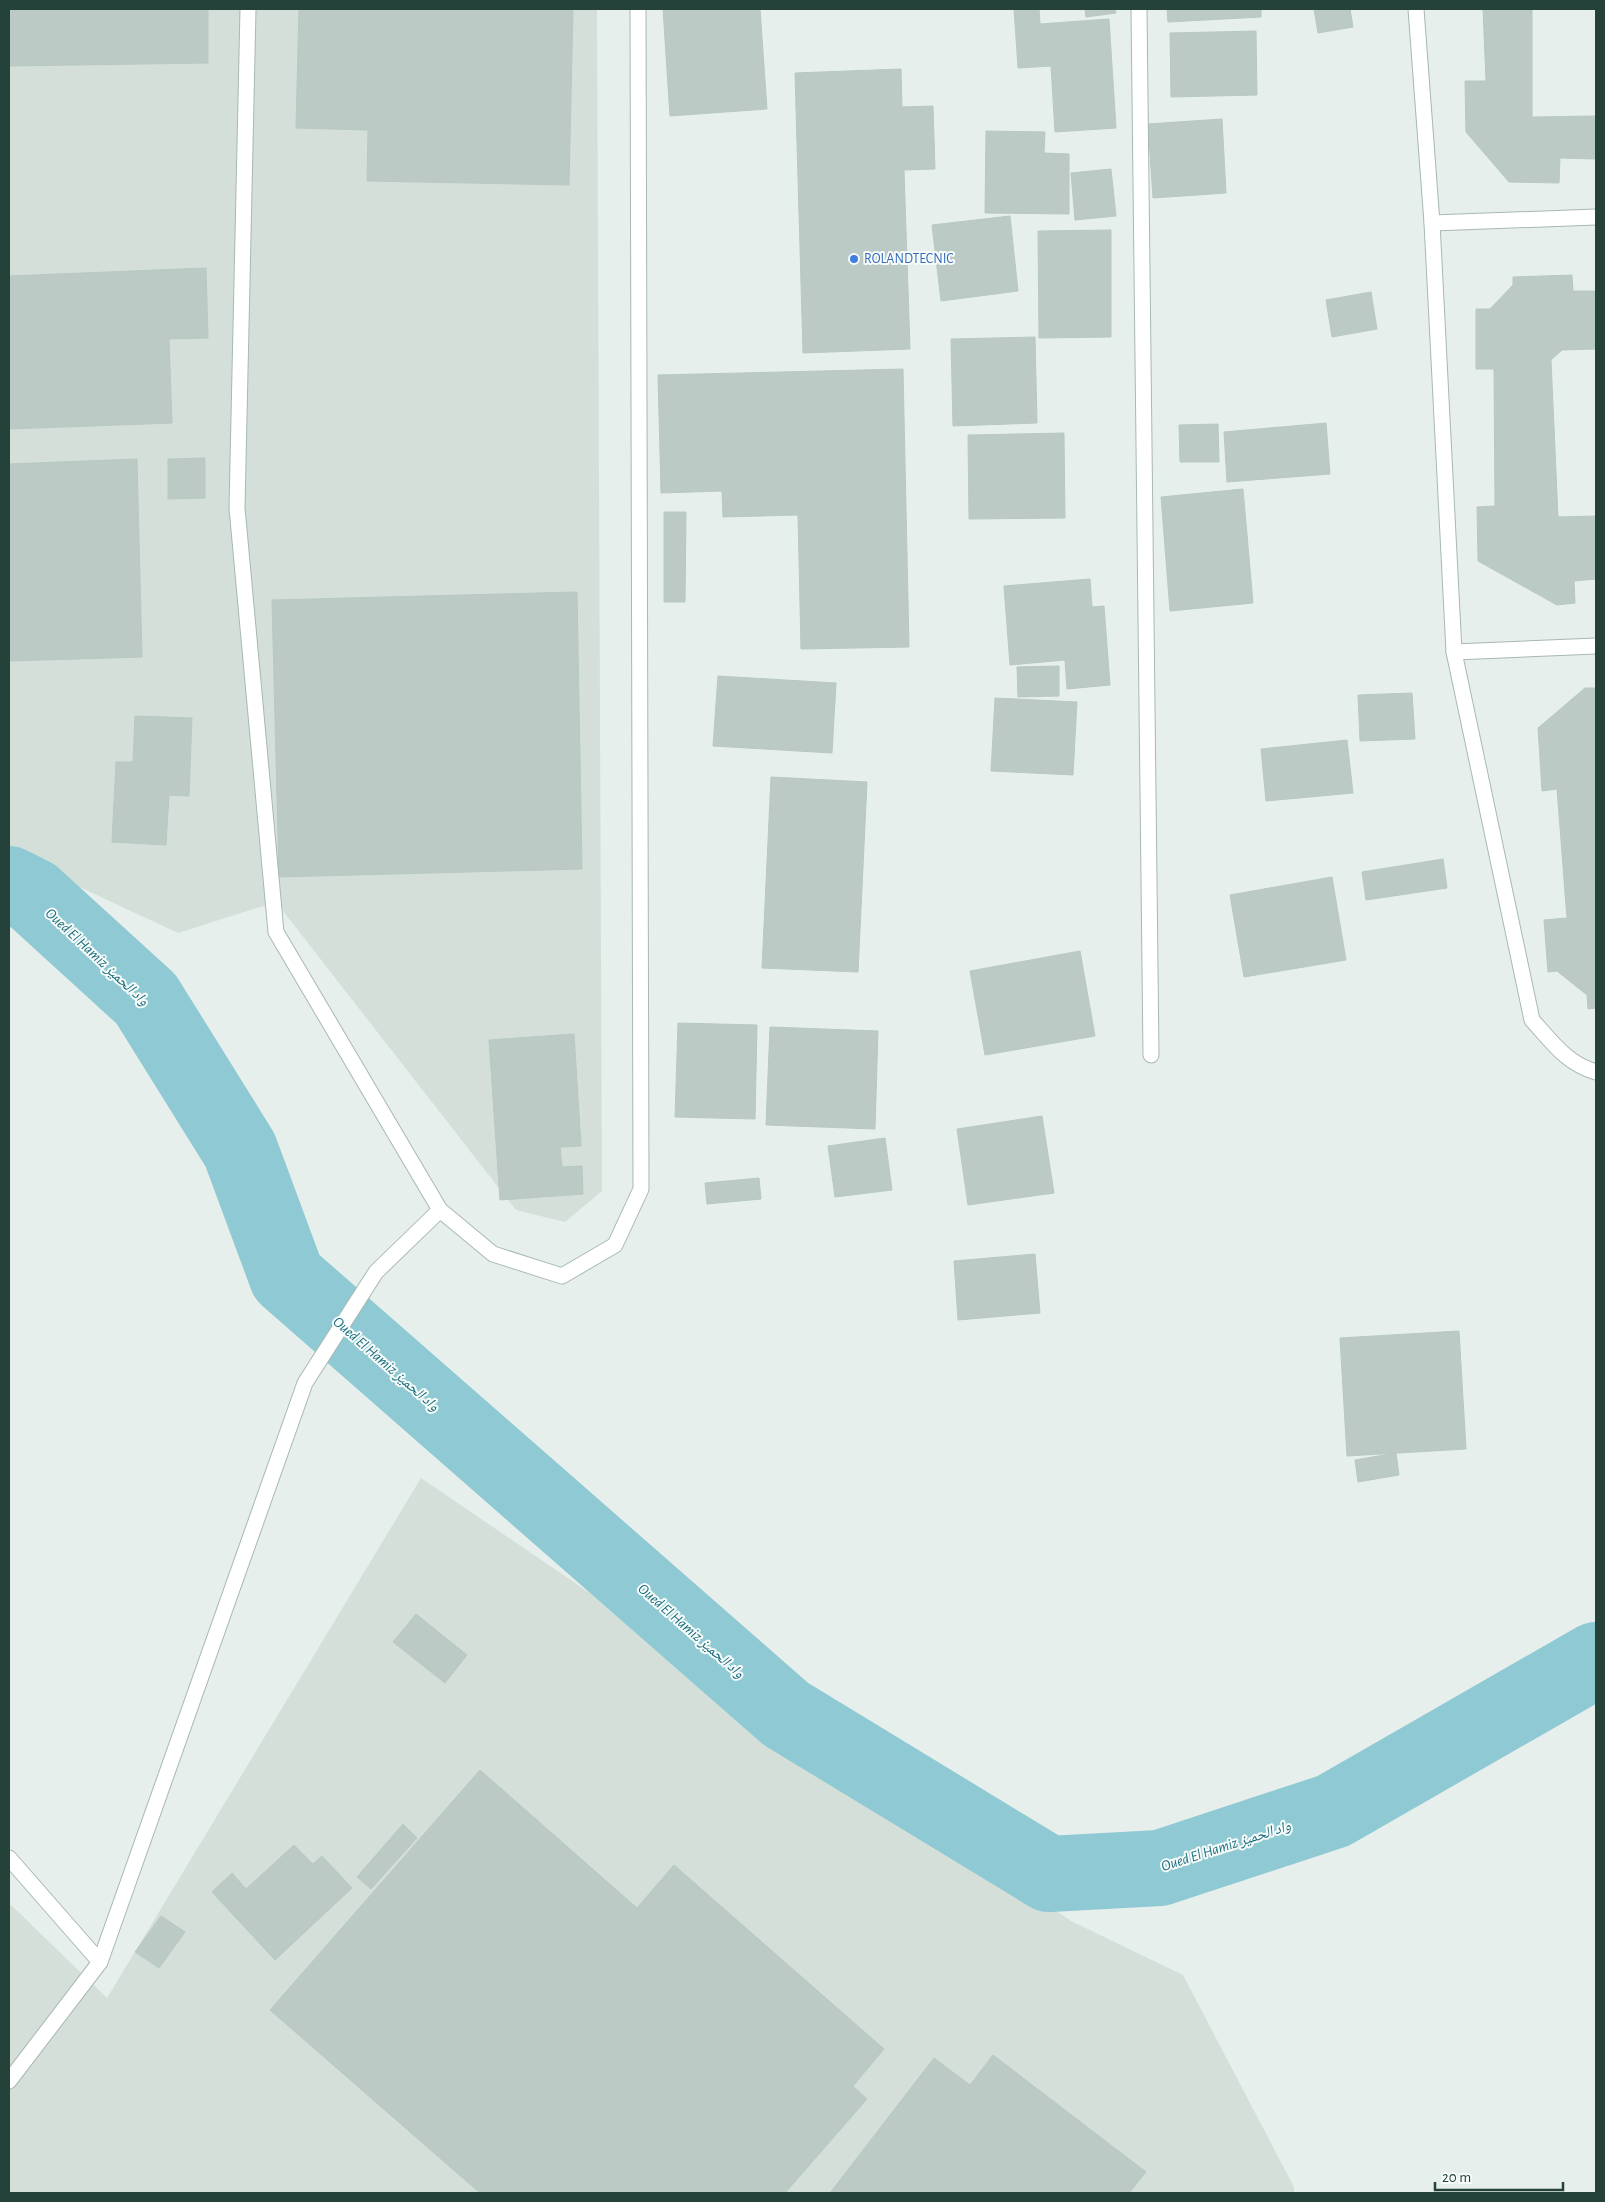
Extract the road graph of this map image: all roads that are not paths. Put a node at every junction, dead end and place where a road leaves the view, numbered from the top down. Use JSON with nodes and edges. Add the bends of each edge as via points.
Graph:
{"nodes":[{"id":1,"x":248,"y":9,"type":"edge"},
{"id":2,"x":638,"y":9,"type":"edge"},
{"id":3,"x":1139,"y":9,"type":"edge"},
{"id":4,"x":1416,"y":9,"type":"edge"},
{"id":5,"x":1596,"y":217,"type":"edge"},
{"id":6,"x":1432,"y":223,"type":"junction"},
{"id":7,"x":1596,"y":646,"type":"edge"},
{"id":8,"x":1454,"y":652,"type":"junction"},
{"id":9,"x":1151,"y":1055,"type":"dead end"},
{"id":10,"x":1596,"y":1072,"type":"edge"},
{"id":11,"x":440,"y":1210,"type":"junction"},
{"id":12,"x":9,"y":1858,"type":"edge"},
{"id":13,"x":100,"y":1962,"type":"junction"},
{"id":14,"x":9,"y":2081,"type":"edge"}],
"edges":[{"from":1,"to":11,"type":"street","via":[[237,508],[276,932]]},
{"from":2,"to":11,"type":"street","via":[[641,1189],[614,1245],[562,1276],[493,1254]]},
{"from":3,"to":9,"type":"street"},
{"from":4,"to":6,"type":"street"},
{"from":5,"to":6,"type":"street"},
{"from":6,"to":8,"type":"street"},
{"from":7,"to":8,"type":"street"},
{"from":8,"to":10,"type":"street","via":[[1532,1020],[1564,1056],[1582,1068]]},
{"from":11,"to":13,"type":"street","via":[[376,1272],[305,1383]]},
{"from":12,"to":13,"type":"street"},
{"from":13,"to":14,"type":"street"}]}
